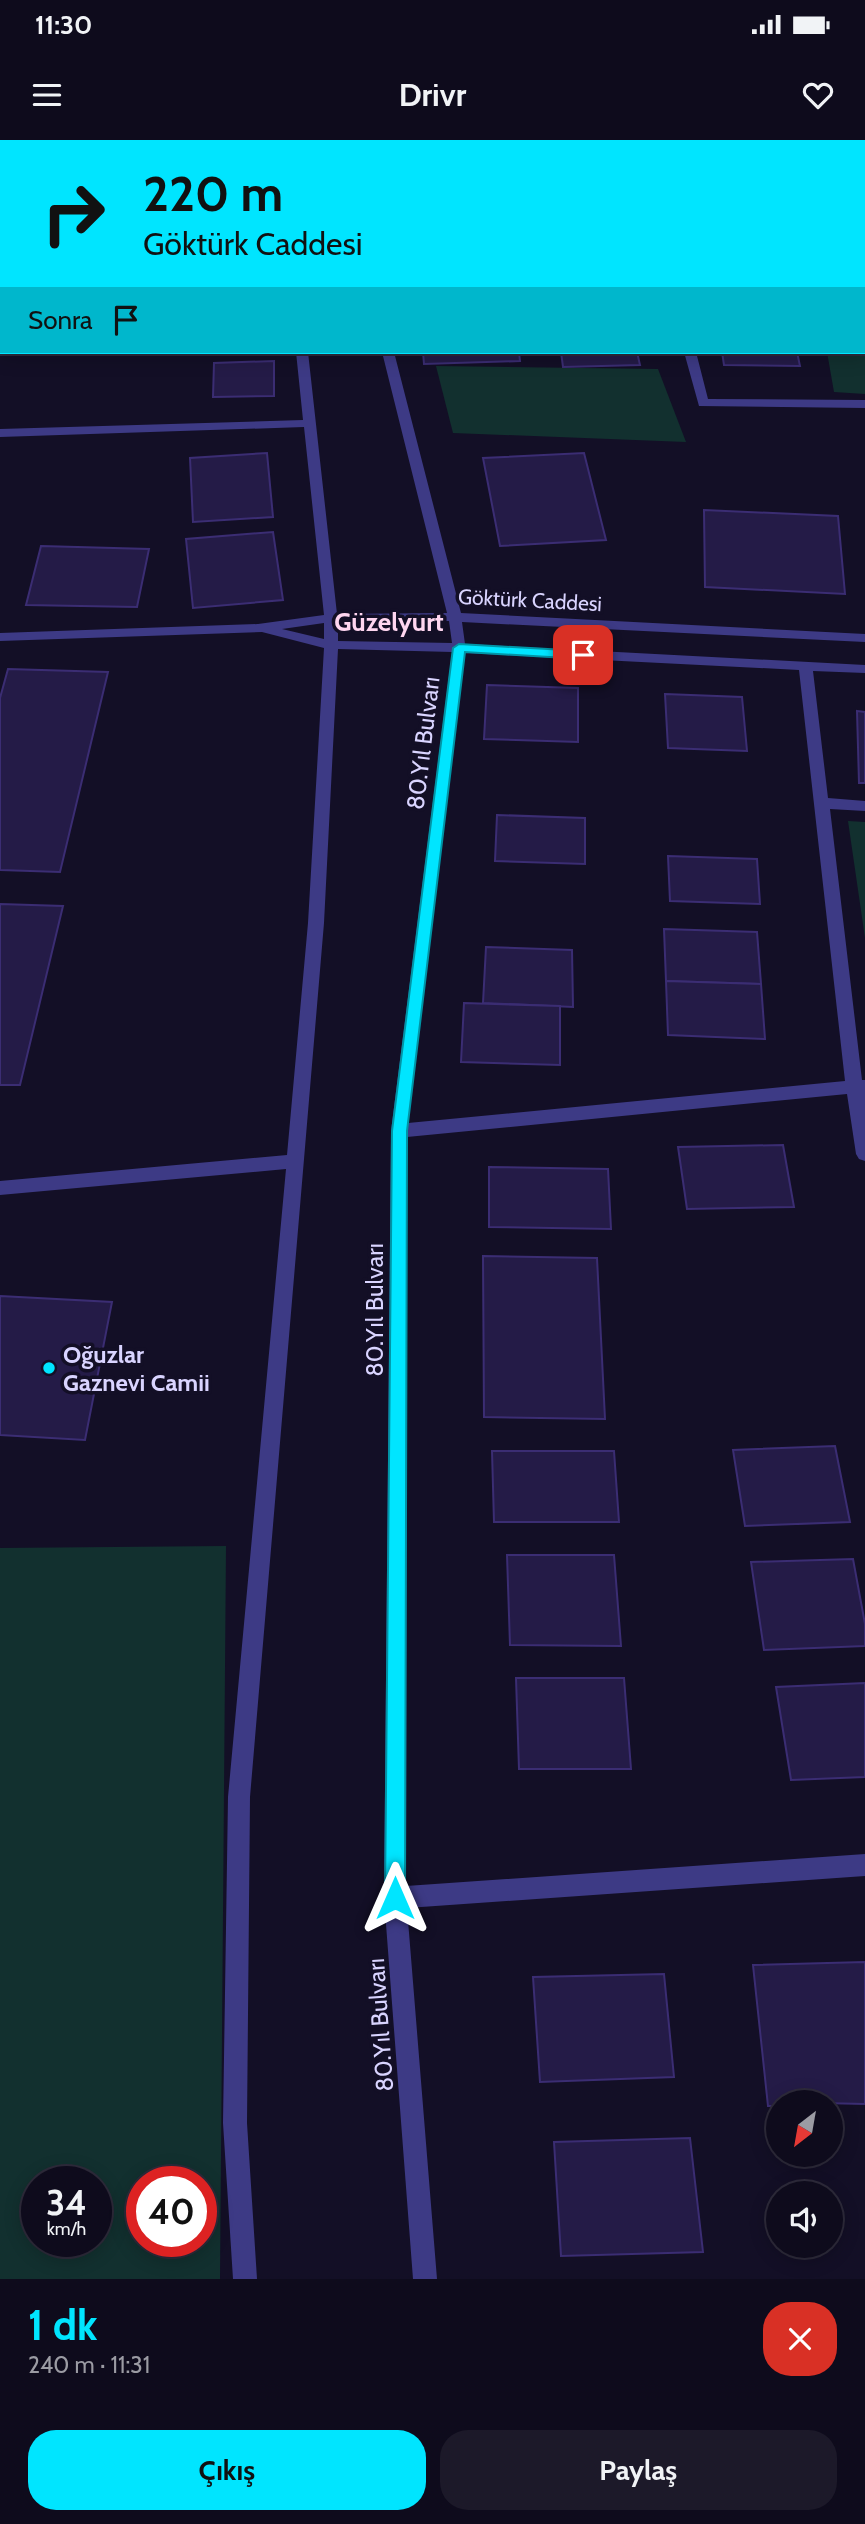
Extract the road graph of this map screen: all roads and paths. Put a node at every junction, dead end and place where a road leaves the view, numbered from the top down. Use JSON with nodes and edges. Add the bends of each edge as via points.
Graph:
{"nodes":[{"id":1,"x":302,"y":354,"type":"edge"},
{"id":2,"x":389,"y":354,"type":"edge"},
{"id":3,"x":691,"y":354,"type":"edge"},
{"id":4,"x":865,"y":404,"type":"edge"},
{"id":5,"x":310,"y":423,"type":"junction"},
{"id":6,"x":0,"y":433,"type":"edge"},
{"id":7,"x":455,"y":617,"type":"junction"},
{"id":8,"x":331,"y":618,"type":"junction"},
{"id":9,"x":258,"y":628,"type":"junction"},
{"id":10,"x":0,"y":637,"type":"edge"},
{"id":11,"x":865,"y":638,"type":"edge"},
{"id":12,"x":331,"y":645,"type":"junction"},
{"id":13,"x":459,"y":648,"type":"junction"},
{"id":14,"x":806,"y":667,"type":"junction"},
{"id":15,"x":865,"y":669,"type":"edge"},
{"id":16,"x":821,"y":803,"type":"junction"},
{"id":17,"x":865,"y":806,"type":"edge"},
{"id":18,"x":860,"y":1086,"type":"edge"},
{"id":19,"x":399,"y":1131,"type":"junction"},
{"id":20,"x":865,"y":1154,"type":"edge"},
{"id":21,"x":295,"y":1161,"type":"junction"},
{"id":22,"x":0,"y":1188,"type":"edge"},
{"id":23,"x":865,"y":1865,"type":"edge"},
{"id":24,"x":395,"y":1898,"type":"junction"},
{"id":25,"x":245,"y":2279,"type":"edge"},
{"id":26,"x":425,"y":2279,"type":"edge"}],
"edges":[{"from":1,"to":5,"type":"street"},
{"from":2,"to":7,"type":"street","name":"80.Yıl Bulvarı"},
{"from":3,"to":4,"type":"street","via":[[703,403]]},
{"from":5,"to":6,"type":"street"},
{"from":5,"to":8,"type":"street"},
{"from":7,"to":8,"type":"street","name":"Göktürk Caddesi"},
{"from":7,"to":11,"type":"street","name":"Göktürk Caddesi"},
{"from":7,"to":13,"type":"street","name":"80.Yıl Bulvarı"},
{"from":8,"to":9,"type":"street","name":"Göktürk Caddesi"},
{"from":8,"to":12,"type":"street"},
{"from":9,"to":10,"type":"street"},
{"from":9,"to":12,"type":"street"},
{"from":12,"to":13,"type":"street"},
{"from":12,"to":21,"type":"street","via":[[316,923]]},
{"from":13,"to":14,"type":"street"},
{"from":13,"to":19,"type":"street","name":"80.Yıl Bulvarı"},
{"from":14,"to":15,"type":"street"},
{"from":14,"to":16,"type":"street"},
{"from":16,"to":17,"type":"street"},
{"from":16,"to":18,"type":"street"},
{"from":18,"to":19,"type":"street"},
{"from":18,"to":20,"type":"street"},
{"from":19,"to":24,"type":"street","name":"80.Yıl Bulvarı"},
{"from":21,"to":22,"type":"street"},
{"from":21,"to":25,"type":"street","via":[[239,1797],[235,2123]]},
{"from":23,"to":24,"type":"street"},
{"from":24,"to":26,"type":"street","name":"80.Yıl Bulvarı"}]}
